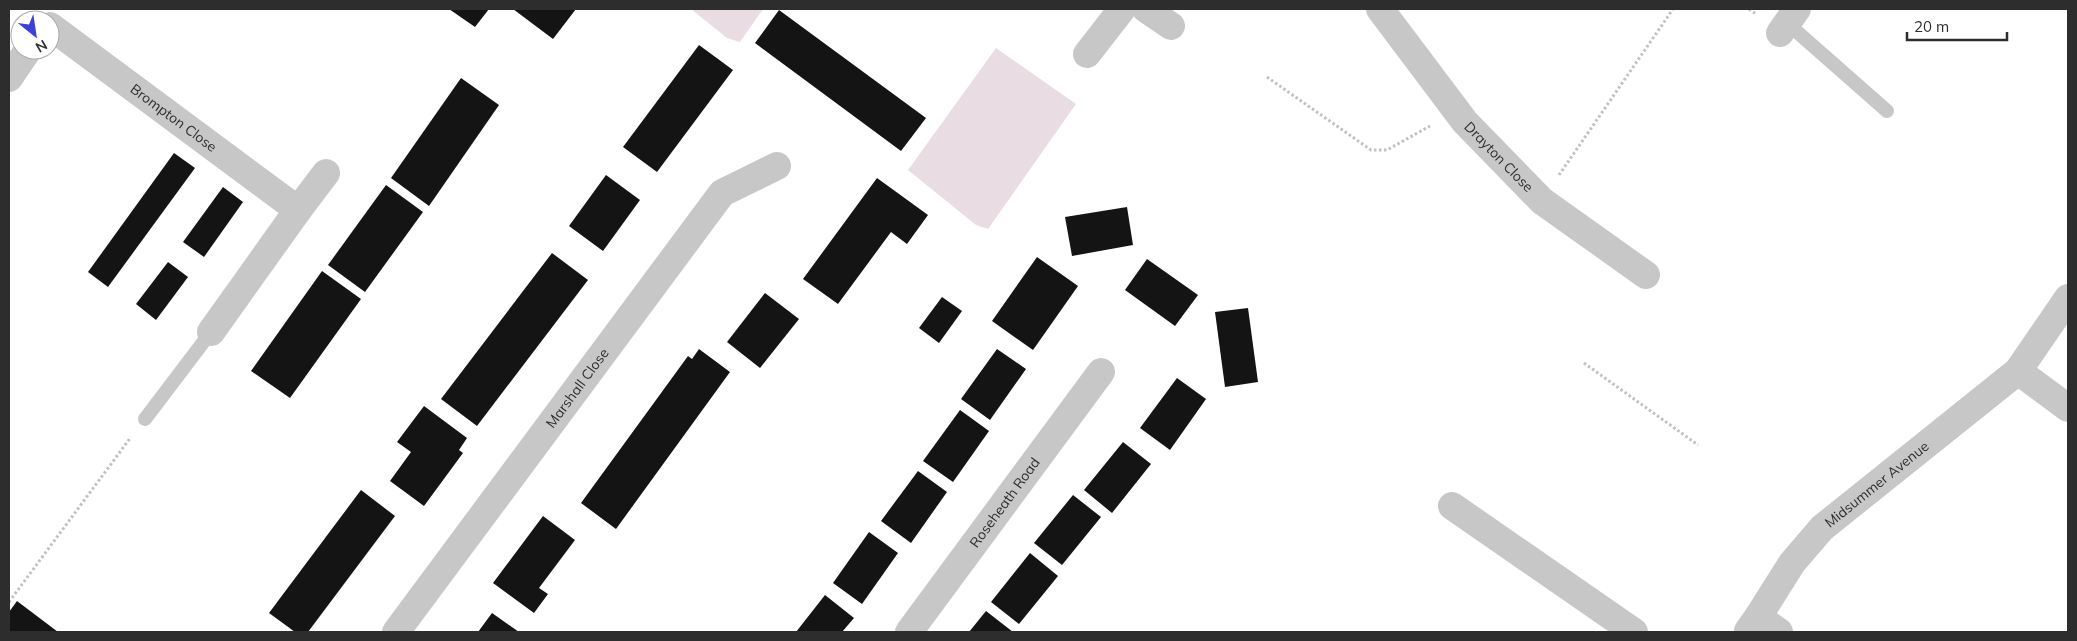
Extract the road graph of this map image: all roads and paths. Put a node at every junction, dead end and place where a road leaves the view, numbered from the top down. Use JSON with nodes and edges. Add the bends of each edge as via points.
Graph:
{"nodes":[{"id":1,"x":1122,"y":9,"type":"edge"},
{"id":2,"x":1146,"y":9,"type":"edge"},
{"id":3,"x":1380,"y":9,"type":"edge"},
{"id":4,"x":1673,"y":9,"type":"edge"},
{"id":5,"x":1788,"y":22,"type":"edge"},
{"id":6,"x":1171,"y":26,"type":"dead end"},
{"id":7,"x":60,"y":33,"type":"edge"},
{"id":8,"x":1087,"y":54,"type":"dead end"},
{"id":9,"x":21,"y":60,"type":"edge"},
{"id":10,"x":1267,"y":76,"type":"dead end"},
{"id":11,"x":9,"y":78,"type":"edge"},
{"id":12,"x":1457,"y":111,"type":"junction"},
{"id":13,"x":1887,"y":111,"type":"dead end"},
{"id":14,"x":777,"y":166,"type":"dead end"},
{"id":15,"x":326,"y":173,"type":"dead end"},
{"id":16,"x":1542,"y":201,"type":"junction"},
{"id":17,"x":298,"y":210,"type":"junction"},
{"id":18,"x":1646,"y":275,"type":"dead end"},
{"id":19,"x":2068,"y":298,"type":"edge"},
{"id":20,"x":211,"y":332,"type":"joint"},
{"id":21,"x":1584,"y":363,"type":"dead end"},
{"id":22,"x":2018,"y":371,"type":"junction"},
{"id":23,"x":1101,"y":372,"type":"dead end"},
{"id":24,"x":2068,"y":408,"type":"edge"},
{"id":25,"x":145,"y":419,"type":"joint"},
{"id":26,"x":1698,"y":446,"type":"dead end"},
{"id":27,"x":1452,"y":506,"type":"dead end"},
{"id":28,"x":9,"y":602,"type":"edge"},
{"id":29,"x":1761,"y":627,"type":"edge"},
{"id":30,"x":396,"y":632,"type":"edge"},
{"id":31,"x":909,"y":632,"type":"edge"},
{"id":32,"x":1634,"y":632,"type":"edge"}],
"edges":[{"from":1,"to":8,"type":"street"},
{"from":2,"to":6,"type":"street"},
{"from":3,"to":12,"type":"street","name":"Drayton Close"},
{"from":4,"to":16,"type":"path"},
{"from":5,"to":13,"type":"lane"},
{"from":7,"to":17,"type":"street","name":"Brompton Close"},
{"from":9,"to":11,"type":"street"},
{"from":10,"to":12,"type":"path","via":[[1371,150],[1386,150]]},
{"from":12,"to":16,"type":"street","name":"Drayton Close"},
{"from":14,"to":30,"type":"street","name":"Marshall Close","via":[[722,193]]},
{"from":15,"to":17,"type":"street"},
{"from":16,"to":18,"type":"street","name":"Drayton Close"},
{"from":17,"to":20,"type":"street"},
{"from":19,"to":22,"type":"street","name":"Midsummer Avenue"},
{"from":20,"to":25,"type":"lane"},
{"from":21,"to":26,"type":"path"},
{"from":22,"to":24,"type":"street"},
{"from":22,"to":29,"type":"street","name":"Midsummer Avenue","via":[[1822,528],[1792,563]]},
{"from":23,"to":31,"type":"street","name":"Roseheath Road"},
{"from":25,"to":28,"type":"path"},
{"from":27,"to":32,"type":"street"}]}
